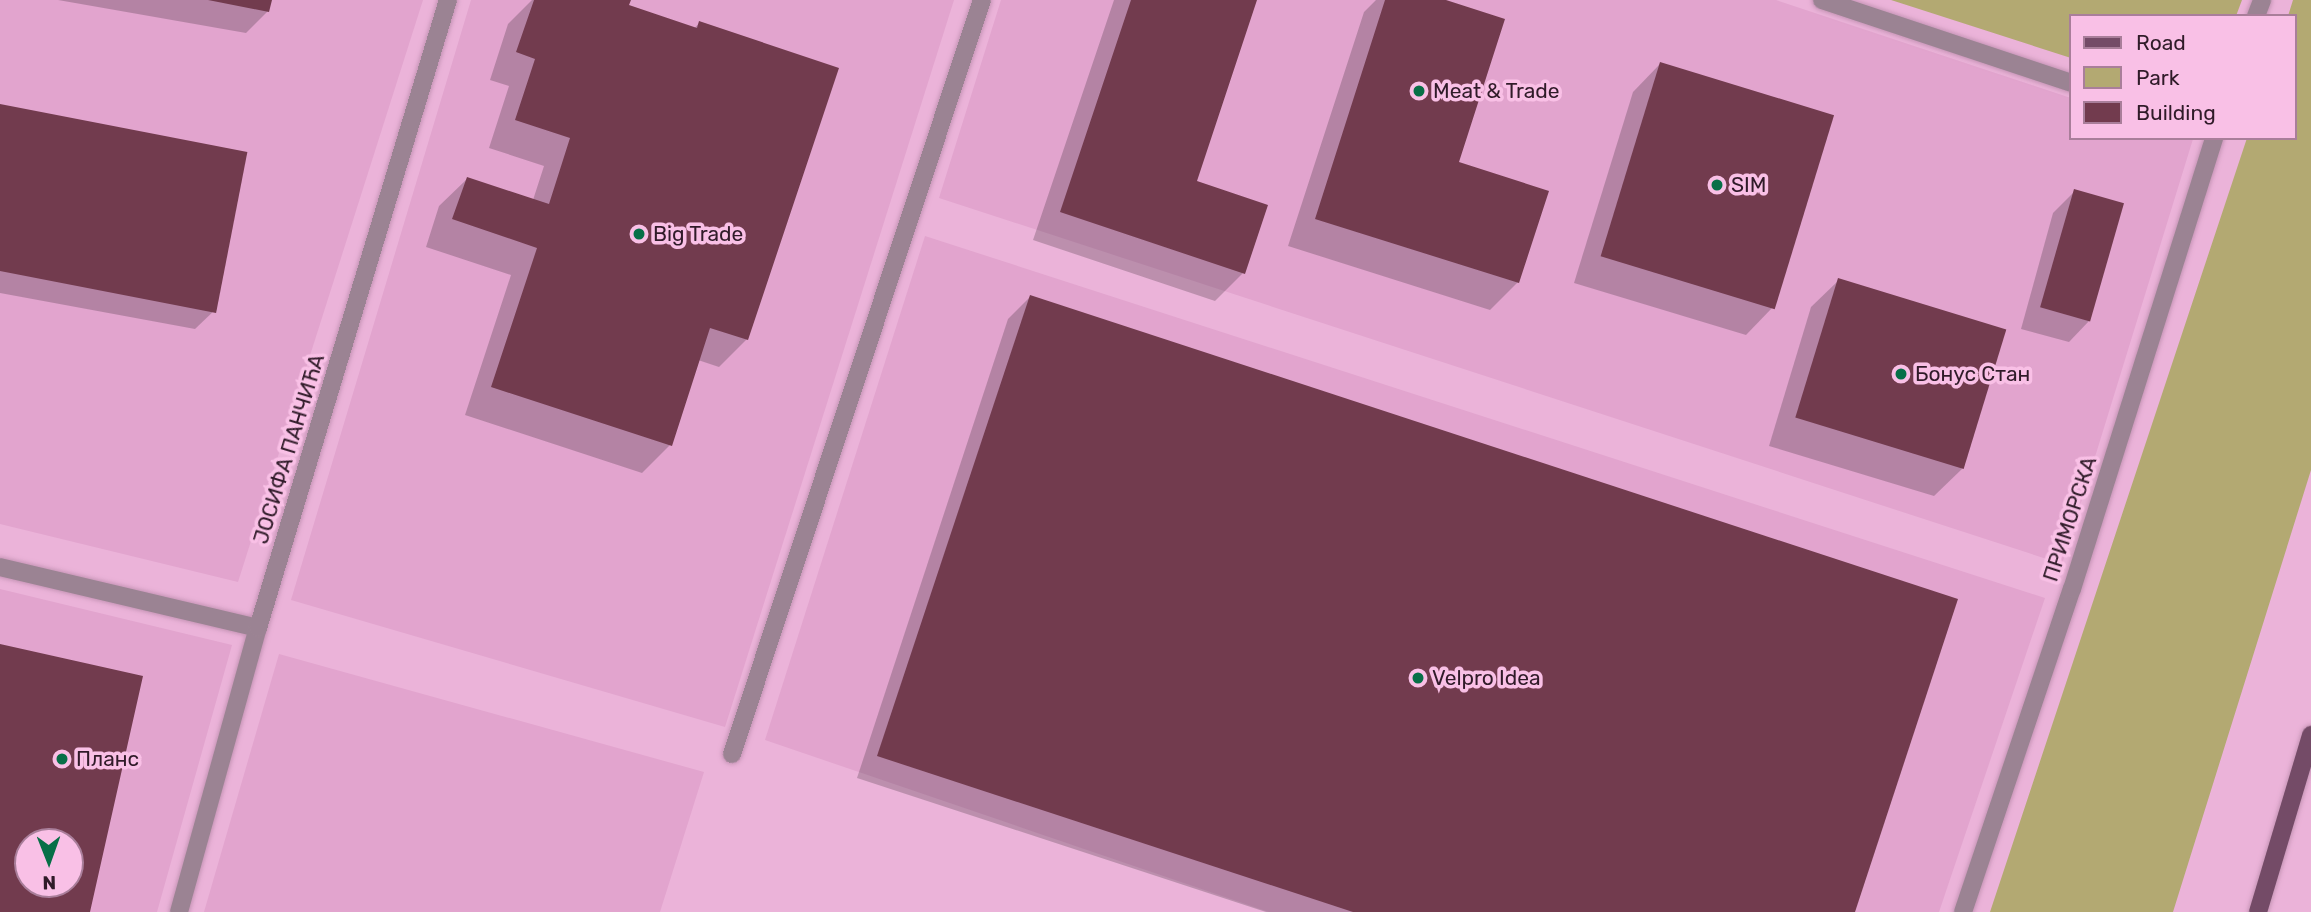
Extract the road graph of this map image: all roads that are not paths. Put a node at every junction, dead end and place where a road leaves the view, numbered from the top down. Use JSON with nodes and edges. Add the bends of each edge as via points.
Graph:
{"nodes":[{"id":1,"x":448,"y":0,"type":"edge"},
{"id":2,"x":982,"y":0,"type":"edge"},
{"id":3,"x":1822,"y":0,"type":"edge"},
{"id":4,"x":2070,"y":83,"type":"edge"},
{"id":5,"x":2213,"y":140,"type":"edge"},
{"id":6,"x":0,"y":567,"type":"edge"},
{"id":7,"x":258,"y":628,"type":"junction"},
{"id":8,"x":2311,"y":736,"type":"edge"},
{"id":9,"x":732,"y":754,"type":"dead end"},
{"id":10,"x":179,"y":912,"type":"edge"},
{"id":11,"x":1963,"y":912,"type":"edge"},
{"id":12,"x":2258,"y":912,"type":"edge"}],
"edges":[{"from":1,"to":7,"type":"street","name":"ЈОСИФА ПАНЧИЋА"},
{"from":2,"to":9,"type":"street"},
{"from":3,"to":4,"type":"street"},
{"from":5,"to":11,"type":"street","name":"ПРИМОРСКА","via":[[2072,589]]},
{"from":6,"to":7,"type":"street"},
{"from":7,"to":10,"type":"street","name":"ЈОСИФА ПАНЧИЋА"},
{"from":8,"to":12,"type":"main road"}]}
